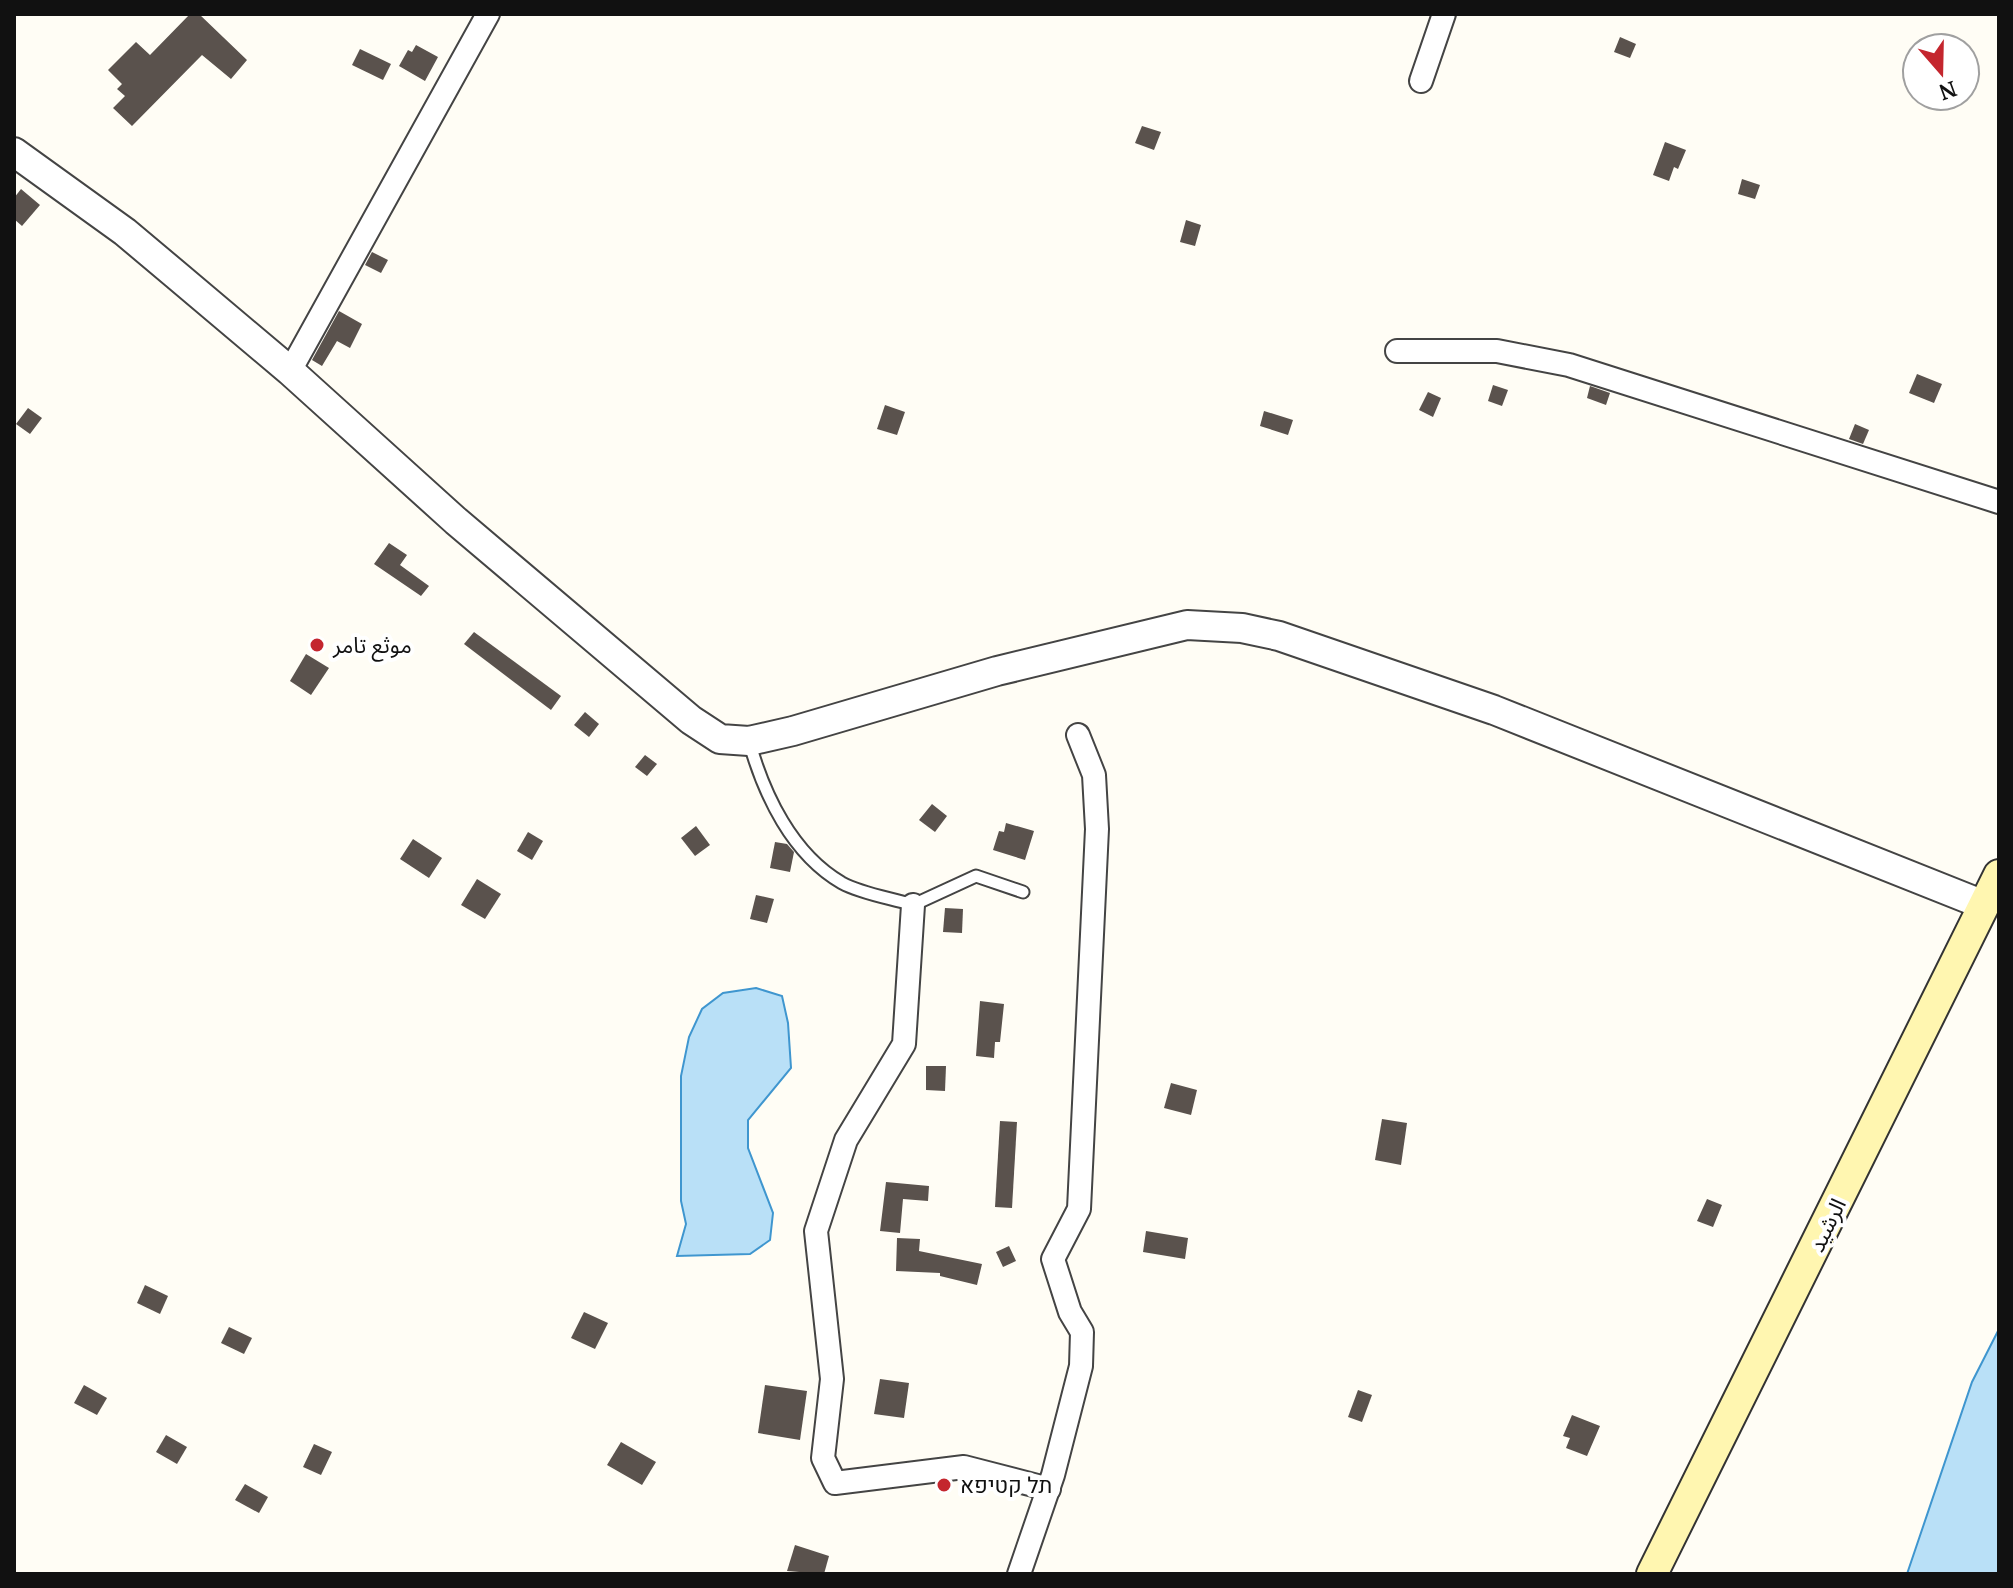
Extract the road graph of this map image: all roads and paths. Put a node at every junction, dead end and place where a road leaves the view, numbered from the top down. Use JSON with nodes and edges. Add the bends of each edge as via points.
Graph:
{"nodes":[{"id":1,"x":488,"y":14,"type":"edge"},
{"id":2,"x":1444,"y":14,"type":"edge"},
{"id":3,"x":1421,"y":81,"type":"dead end"},
{"id":4,"x":14,"y":152,"type":"edge"},
{"id":5,"x":1397,"y":351,"type":"dead end"},
{"id":6,"x":290,"y":371,"type":"junction"},
{"id":7,"x":1999,"y":502,"type":"edge"},
{"id":8,"x":1078,"y":735,"type":"dead end"},
{"id":9,"x":749,"y":741,"type":"junction"},
{"id":10,"x":1999,"y":875,"type":"edge"},
{"id":11,"x":1023,"y":892,"type":"dead end"},
{"id":12,"x":913,"y":905,"type":"junction"},
{"id":13,"x":1984,"y":905,"type":"junction"},
{"id":14,"x":1049,"y":1489,"type":"junction"},
{"id":15,"x":1019,"y":1574,"type":"edge"},
{"id":16,"x":1652,"y":1574,"type":"edge"}],
"edges":[{"from":1,"to":6,"type":"street"},
{"from":2,"to":3,"type":"street"},
{"from":4,"to":6,"type":"street","via":[[125,232]]},
{"from":5,"to":7,"type":"street","via":[[1497,351],[1569,365]]},
{"from":6,"to":9,"type":"street","via":[[456,521],[691,720],[720,739]]},
{"from":8,"to":14,"type":"street","via":[[1094,775],[1097,829],[1079,1209],[1053,1259],[1082,1332],[1081,1366]]},
{"from":9,"to":12,"type":"lane","via":[[768,796],[809,860],[844,884]]},
{"from":9,"to":13,"type":"street","via":[[1132,637],[1187,625],[1242,628],[1494,710]]},
{"from":10,"to":13,"type":"main road","name":"الرشيد"},
{"from":11,"to":12,"type":"lane","via":[[976,876]]},
{"from":12,"to":14,"type":"street","via":[[904,1044],[846,1140],[816,1231],[832,1379],[823,1458],[835,1483],[964,1467]]},
{"from":13,"to":16,"type":"main road","name":"الرشيد"},
{"from":14,"to":15,"type":"street"}]}
